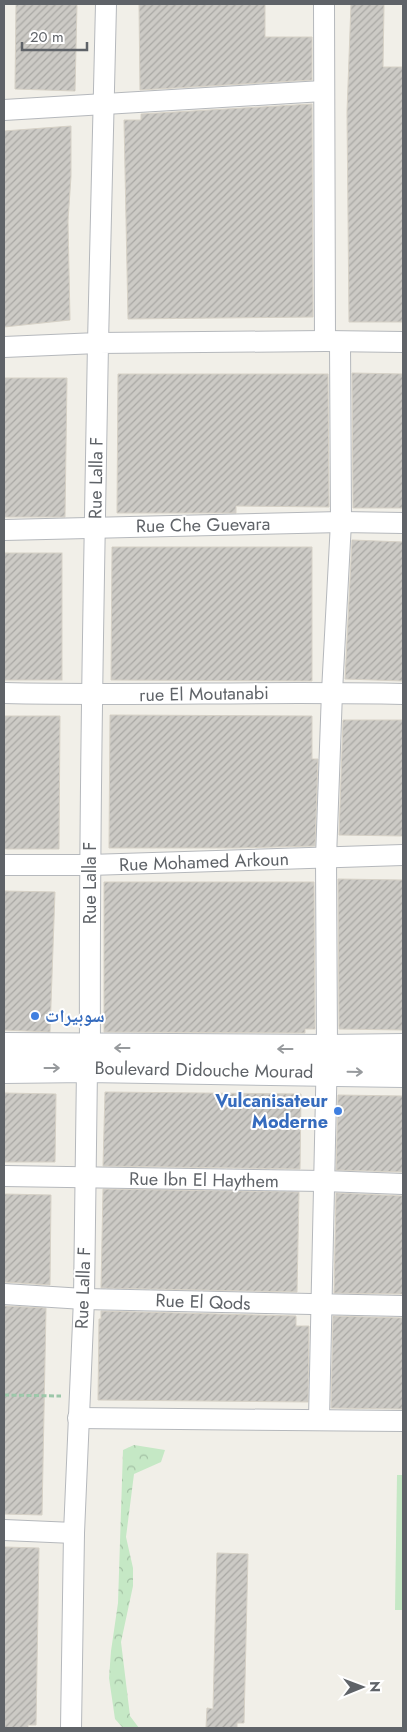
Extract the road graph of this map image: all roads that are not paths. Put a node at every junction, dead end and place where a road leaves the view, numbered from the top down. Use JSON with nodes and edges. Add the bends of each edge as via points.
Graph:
{"nodes":[{"id":1,"x":106,"y":4,"type":"edge"},
{"id":2,"x":324,"y":4,"type":"edge"},
{"id":3,"x":323,"y":91,"type":"junction"},
{"id":4,"x":104,"y":104,"type":"junction"},
{"id":5,"x":4,"y":110,"type":"edge"},
{"id":6,"x":332,"y":341,"type":"junction"},
{"id":7,"x":403,"y":342,"type":"edge"},
{"id":8,"x":98,"y":343,"type":"junction"},
{"id":9,"x":4,"y":347,"type":"edge"},
{"id":10,"x":341,"y":522,"type":"junction"},
{"id":11,"x":403,"y":523,"type":"edge"},
{"id":12,"x":95,"y":528,"type":"junction"},
{"id":13,"x":4,"y":530,"type":"edge"},
{"id":14,"x":332,"y":692,"type":"junction"},
{"id":15,"x":4,"y":693,"type":"edge"},
{"id":16,"x":403,"y":694,"type":"edge"},
{"id":17,"x":91,"y":695,"type":"junction"},
{"id":18,"x":403,"y":855,"type":"edge"},
{"id":19,"x":326,"y":858,"type":"junction"},
{"id":20,"x":4,"y":865,"type":"edge"},
{"id":21,"x":89,"y":865,"type":"junction"},
{"id":22,"x":4,"y":1047,"type":"edge"},
{"id":23,"x":403,"y":1048,"type":"edge"},
{"id":24,"x":89,"y":1058,"type":"junction"},
{"id":25,"x":326,"y":1060,"type":"junction"},
{"id":26,"x":4,"y":1068,"type":"edge"},
{"id":27,"x":403,"y":1073,"type":"edge"},
{"id":28,"x":4,"y":1176,"type":"edge"},
{"id":29,"x":86,"y":1178,"type":"junction"},
{"id":30,"x":324,"y":1181,"type":"junction"},
{"id":31,"x":403,"y":1184,"type":"edge"},
{"id":32,"x":4,"y":1294,"type":"edge"},
{"id":33,"x":84,"y":1299,"type":"junction"},
{"id":34,"x":321,"y":1305,"type":"junction"},
{"id":35,"x":403,"y":1306,"type":"edge"},
{"id":36,"x":78,"y":1418,"type":"junction"},
{"id":37,"x":320,"y":1420,"type":"junction"},
{"id":38,"x":403,"y":1421,"type":"edge"},
{"id":39,"x":4,"y":1530,"type":"edge"},
{"id":40,"x":74,"y":1533,"type":"junction"},
{"id":41,"x":71,"y":1728,"type":"edge"}],
"edges":[{"from":1,"to":4,"type":"street","name":"Rue Lalla F"},
{"from":2,"to":3,"type":"street"},
{"from":3,"to":4,"type":"street"},
{"from":3,"to":6,"type":"street"},
{"from":4,"to":5,"type":"street"},
{"from":4,"to":8,"type":"street","name":"Rue Lalla F"},
{"from":6,"to":7,"type":"street"},
{"from":6,"to":8,"type":"street"},
{"from":6,"to":10,"type":"street"},
{"from":8,"to":9,"type":"street"},
{"from":8,"to":12,"type":"street","name":"Rue Lalla F"},
{"from":10,"to":11,"type":"street","name":"Rue Che Guevara"},
{"from":10,"to":12,"type":"street","name":"Rue Che Guevara"},
{"from":10,"to":14,"type":"street"},
{"from":12,"to":13,"type":"street","name":"Rue Che Guevara"},
{"from":12,"to":17,"type":"street","name":"Rue Lalla F"},
{"from":14,"to":16,"type":"street","name":"rue El Moutanabi"},
{"from":14,"to":17,"type":"street","name":"rue El Moutanabi"},
{"from":14,"to":19,"type":"street"},
{"from":15,"to":17,"type":"street","name":"rue El Moutanabi"},
{"from":17,"to":21,"type":"street","name":"Rue Lalla F"},
{"from":18,"to":19,"type":"street","name":"Rue Mohamed Arkoun"},
{"from":19,"to":21,"type":"street","name":"Rue Mohamed Arkoun"},
{"from":19,"to":25,"type":"street"},
{"from":20,"to":21,"type":"street","name":"Rue Mohamed Arkoun"},
{"from":21,"to":24,"type":"street","name":"Rue Lalla F"},
{"from":22,"to":24,"type":"main road","name":"Boulevard Didouche Mourad"},
{"from":23,"to":25,"type":"main road","name":"Boulevard Didouche Mourad"},
{"from":24,"to":25,"type":"main road","name":"Boulevard Didouche Mourad"},
{"from":26,"to":24,"type":"main road","name":"Boulevard Didouche Mourad","one_way":true},
{"from":24,"to":29,"type":"street","name":"Rue Lalla F"},
{"from":25,"to":27,"type":"main road","name":"Boulevard Didouche Mourad","one_way":true},
{"from":25,"to":30,"type":"street"},
{"from":28,"to":29,"type":"street","name":"Rue Ibn El Haythem"},
{"from":29,"to":30,"type":"street","name":"Rue Ibn El Haythem"},
{"from":29,"to":33,"type":"street","name":"Rue Lalla F"},
{"from":30,"to":31,"type":"street","name":"Rue Ibn El Haythem"},
{"from":30,"to":34,"type":"street"},
{"from":32,"to":33,"type":"street","name":"Rue El Qods"},
{"from":33,"to":34,"type":"street","name":"Rue El Qods"},
{"from":33,"to":36,"type":"street","name":"Rue Lalla F"},
{"from":34,"to":35,"type":"street","name":"Rue El Qods"},
{"from":34,"to":37,"type":"street"},
{"from":36,"to":37,"type":"street"},
{"from":36,"to":40,"type":"street","name":"Rue Lalla F"},
{"from":37,"to":38,"type":"street"},
{"from":39,"to":40,"type":"street"},
{"from":40,"to":41,"type":"street","name":"Rue Lalla F"}]}
